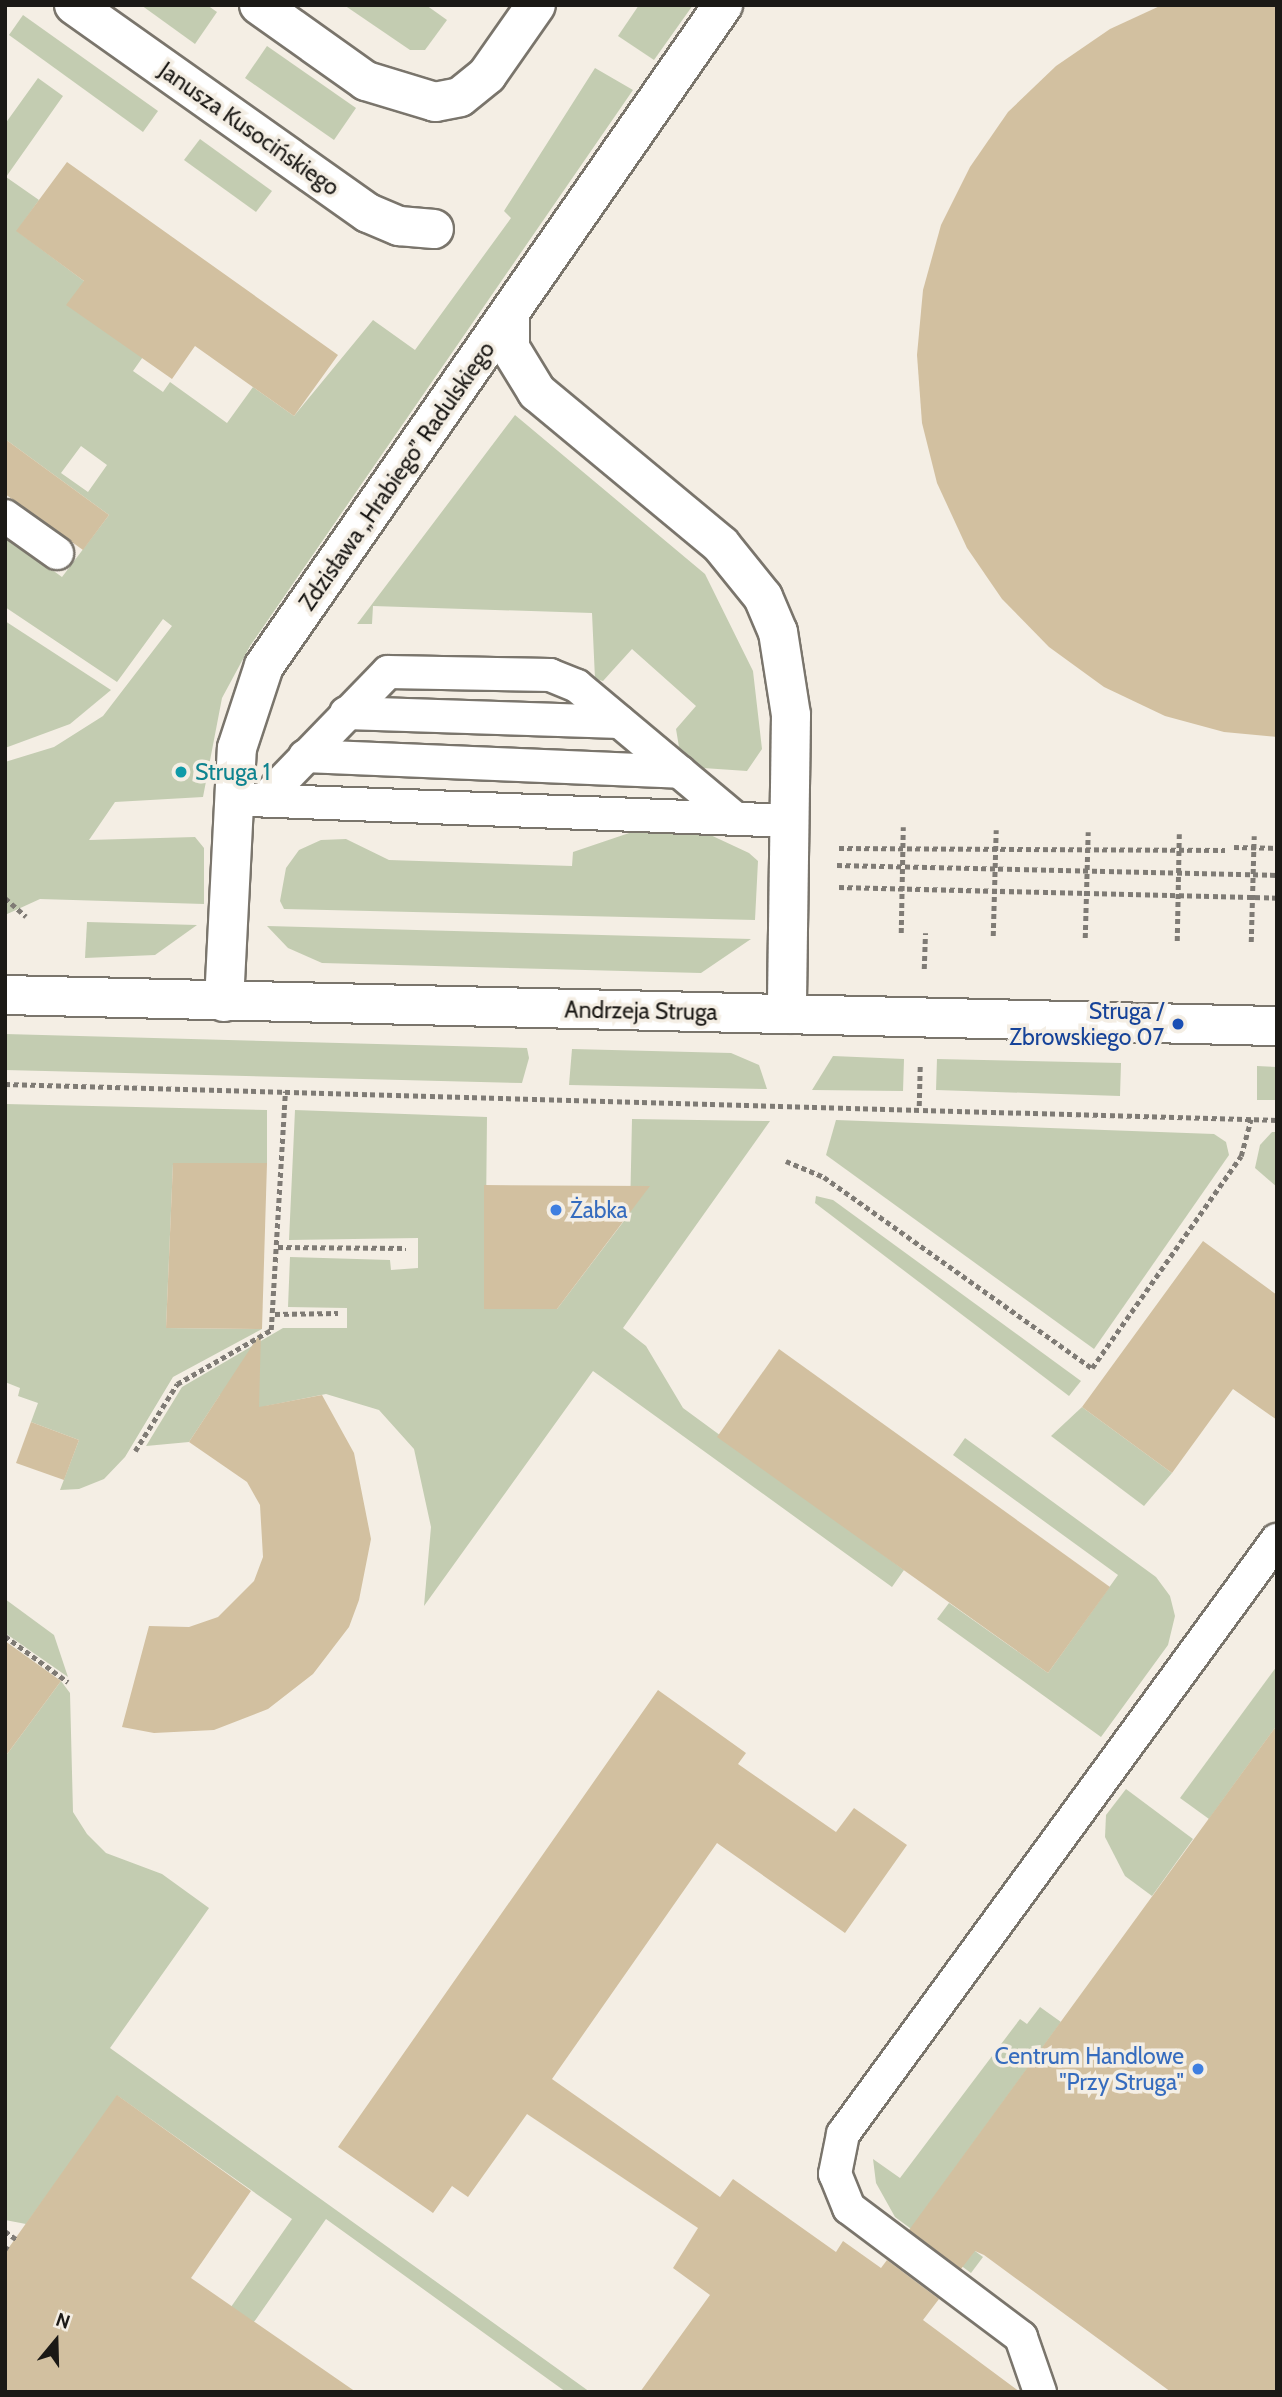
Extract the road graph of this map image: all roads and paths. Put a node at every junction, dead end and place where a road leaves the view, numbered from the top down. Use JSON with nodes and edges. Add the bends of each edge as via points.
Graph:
{"nodes":[{"id":1,"x":74,"y":5,"type":"edge"},
{"id":2,"x":260,"y":5,"type":"edge"},
{"id":3,"x":537,"y":5,"type":"edge"},
{"id":4,"x":723,"y":5,"type":"edge"},
{"id":5,"x":434,"y":229,"type":"dead end"},
{"id":6,"x":509,"y":318,"type":"junction"},
{"id":7,"x":5,"y":516,"type":"edge"},
{"id":8,"x":57,"y":553,"type":"dead end"},
{"id":9,"x":346,"y":713,"type":"junction"},
{"id":10,"x":620,"y":722,"type":"junction"},
{"id":11,"x":305,"y":756,"type":"junction"},
{"id":12,"x":680,"y":772,"type":"junction"},
{"id":13,"x":249,"y":800,"type":"junction"},
{"id":14,"x":735,"y":818,"type":"junction"},
{"id":15,"x":791,"y":821,"type":"junction"},
{"id":16,"x":903,"y":827,"type":"dead end"},
{"id":17,"x":996,"y":830,"type":"dead end"},
{"id":18,"x":1088,"y":832,"type":"dead end"},
{"id":19,"x":1180,"y":834,"type":"dead end"},
{"id":20,"x":1254,"y":836,"type":"dead end"},
{"id":21,"x":1234,"y":847,"type":"dead end"},
{"id":22,"x":827,"y":848,"type":"dead end"},
{"id":23,"x":1254,"y":848,"type":"junction"},
{"id":24,"x":1277,"y":848,"type":"edge"},
{"id":25,"x":1179,"y":849,"type":"junction"},
{"id":26,"x":1225,"y":849,"type":"dead end"},
{"id":27,"x":903,"y":850,"type":"junction"},
{"id":28,"x":1088,"y":850,"type":"junction"},
{"id":29,"x":995,"y":852,"type":"junction"},
{"id":30,"x":902,"y":866,"type":"junction"},
{"id":31,"x":994,"y":868,"type":"junction"},
{"id":32,"x":1088,"y":870,"type":"junction"},
{"id":33,"x":1179,"y":873,"type":"junction"},
{"id":34,"x":789,"y":875,"type":"junction"},
{"id":35,"x":1253,"y":875,"type":"junction"},
{"id":36,"x":1277,"y":875,"type":"edge"},
{"id":37,"x":902,"y":889,"type":"junction"},
{"id":38,"x":994,"y":891,"type":"junction"},
{"id":39,"x":1087,"y":893,"type":"junction"},
{"id":40,"x":1178,"y":895,"type":"junction"},
{"id":41,"x":1252,"y":897,"type":"junction"},
{"id":42,"x":5,"y":898,"type":"edge"},
{"id":43,"x":1277,"y":898,"type":"edge"},
{"id":44,"x":26,"y":916,"type":"dead end"},
{"id":45,"x":901,"y":933,"type":"dead end"},
{"id":46,"x":993,"y":936,"type":"dead end"},
{"id":47,"x":1085,"y":938,"type":"dead end"},
{"id":48,"x":1177,"y":941,"type":"dead end"},
{"id":49,"x":1251,"y":943,"type":"dead end"},
{"id":50,"x":5,"y":995,"type":"edge"},
{"id":51,"x":224,"y":1002,"type":"junction"},
{"id":52,"x":787,"y":1014,"type":"junction"},
{"id":53,"x":1277,"y":1026,"type":"edge"},
{"id":54,"x":5,"y":1084,"type":"edge"},
{"id":55,"x":285,"y":1091,"type":"junction"},
{"id":56,"x":1251,"y":1119,"type":"junction"},
{"id":57,"x":1277,"y":1120,"type":"edge"},
{"id":58,"x":786,"y":1161,"type":"dead end"},
{"id":59,"x":278,"y":1247,"type":"junction"},
{"id":60,"x":406,"y":1248,"type":"dead end"},
{"id":61,"x":338,"y":1313,"type":"dead end"},
{"id":62,"x":275,"y":1314,"type":"junction"},
{"id":63,"x":135,"y":1451,"type":"dead end"},
{"id":64,"x":1277,"y":1540,"type":"edge"},
{"id":65,"x":5,"y":1636,"type":"edge"},
{"id":66,"x":68,"y":1682,"type":"dead end"},
{"id":67,"x":5,"y":2231,"type":"edge"},
{"id":68,"x":16,"y":2239,"type":"dead end"},
{"id":69,"x":1040,"y":2392,"type":"edge"}],
"edges":[{"from":1,"to":5,"type":"street","name":"Janusza Kusocińskiego","via":[[368,213],[399,226]]},
{"from":2,"to":3,"type":"street","via":[[366,81],[435,102],[460,97],[486,75]]},
{"from":4,"to":6,"type":"street","name":"Zdzisława „Hrabiego” Radulskiego","via":[[580,204]]},
{"from":6,"to":13,"type":"street","name":"Zdzisława „Hrabiego” Radulskiego","via":[[264,666],[242,727]]},
{"from":6,"to":15,"type":"street","via":[[510,348],[537,392],[721,545],[763,597],[787,668]]},
{"from":7,"to":8,"type":"lane"},
{"from":9,"to":10,"type":"lane"},
{"from":9,"to":10,"type":"lane","via":[[388,672],[550,675],[577,686]]},
{"from":9,"to":11,"type":"lane"},
{"from":10,"to":12,"type":"lane"},
{"from":11,"to":12,"type":"lane"},
{"from":11,"to":13,"type":"lane"},
{"from":12,"to":14,"type":"lane"},
{"from":13,"to":14,"type":"lane"},
{"from":13,"to":51,"type":"street","name":"Zdzisława „Hrabiego” Radulskiego"},
{"from":14,"to":15,"type":"lane"},
{"from":15,"to":34,"type":"street"},
{"from":16,"to":27,"type":"path"},
{"from":17,"to":29,"type":"path"},
{"from":18,"to":28,"type":"path"},
{"from":19,"to":25,"type":"path"},
{"from":20,"to":23,"type":"path"},
{"from":21,"to":23,"type":"path"},
{"from":22,"to":27,"type":"path"},
{"from":23,"to":24,"type":"path"},
{"from":23,"to":35,"type":"path"},
{"from":25,"to":26,"type":"path"},
{"from":25,"to":28,"type":"path"},
{"from":25,"to":33,"type":"path"},
{"from":27,"to":29,"type":"path"},
{"from":27,"to":30,"type":"path"},
{"from":28,"to":29,"type":"path"},
{"from":28,"to":32,"type":"path"},
{"from":29,"to":31,"type":"path"},
{"from":30,"to":31,"type":"path"},
{"from":30,"to":34,"type":"path"},
{"from":30,"to":37,"type":"path"},
{"from":31,"to":32,"type":"path"},
{"from":31,"to":38,"type":"path"},
{"from":32,"to":33,"type":"path"},
{"from":32,"to":39,"type":"path"},
{"from":33,"to":35,"type":"path"},
{"from":33,"to":40,"type":"path"},
{"from":34,"to":37,"type":"path"},
{"from":34,"to":52,"type":"street"},
{"from":35,"to":36,"type":"path"},
{"from":35,"to":41,"type":"path"},
{"from":37,"to":38,"type":"path"},
{"from":37,"to":45,"type":"path"},
{"from":38,"to":39,"type":"path"},
{"from":38,"to":46,"type":"path"},
{"from":39,"to":40,"type":"path"},
{"from":39,"to":47,"type":"path"},
{"from":40,"to":41,"type":"path"},
{"from":40,"to":48,"type":"path"},
{"from":41,"to":43,"type":"path"},
{"from":41,"to":49,"type":"path"},
{"from":42,"to":44,"type":"path"},
{"from":50,"to":51,"type":"street","name":"Andrzeja Struga"},
{"from":51,"to":52,"type":"street","name":"Andrzeja Struga"},
{"from":52,"to":53,"type":"street","name":"Andrzeja Struga"},
{"from":54,"to":55,"type":"path"},
{"from":55,"to":56,"type":"path"},
{"from":55,"to":59,"type":"path"},
{"from":56,"to":57,"type":"path"},
{"from":56,"to":58,"type":"path","via":[[1241,1156],[1091,1368],[824,1177]]},
{"from":59,"to":60,"type":"path"},
{"from":59,"to":62,"type":"path"},
{"from":61,"to":62,"type":"path"},
{"from":62,"to":63,"type":"path","via":[[263,1337],[177,1384]]},
{"from":64,"to":69,"type":"lane","via":[[843,2134],[835,2174],[849,2208],[1021,2337],[1033,2355]]},
{"from":65,"to":66,"type":"path"},
{"from":67,"to":68,"type":"path"}]}
